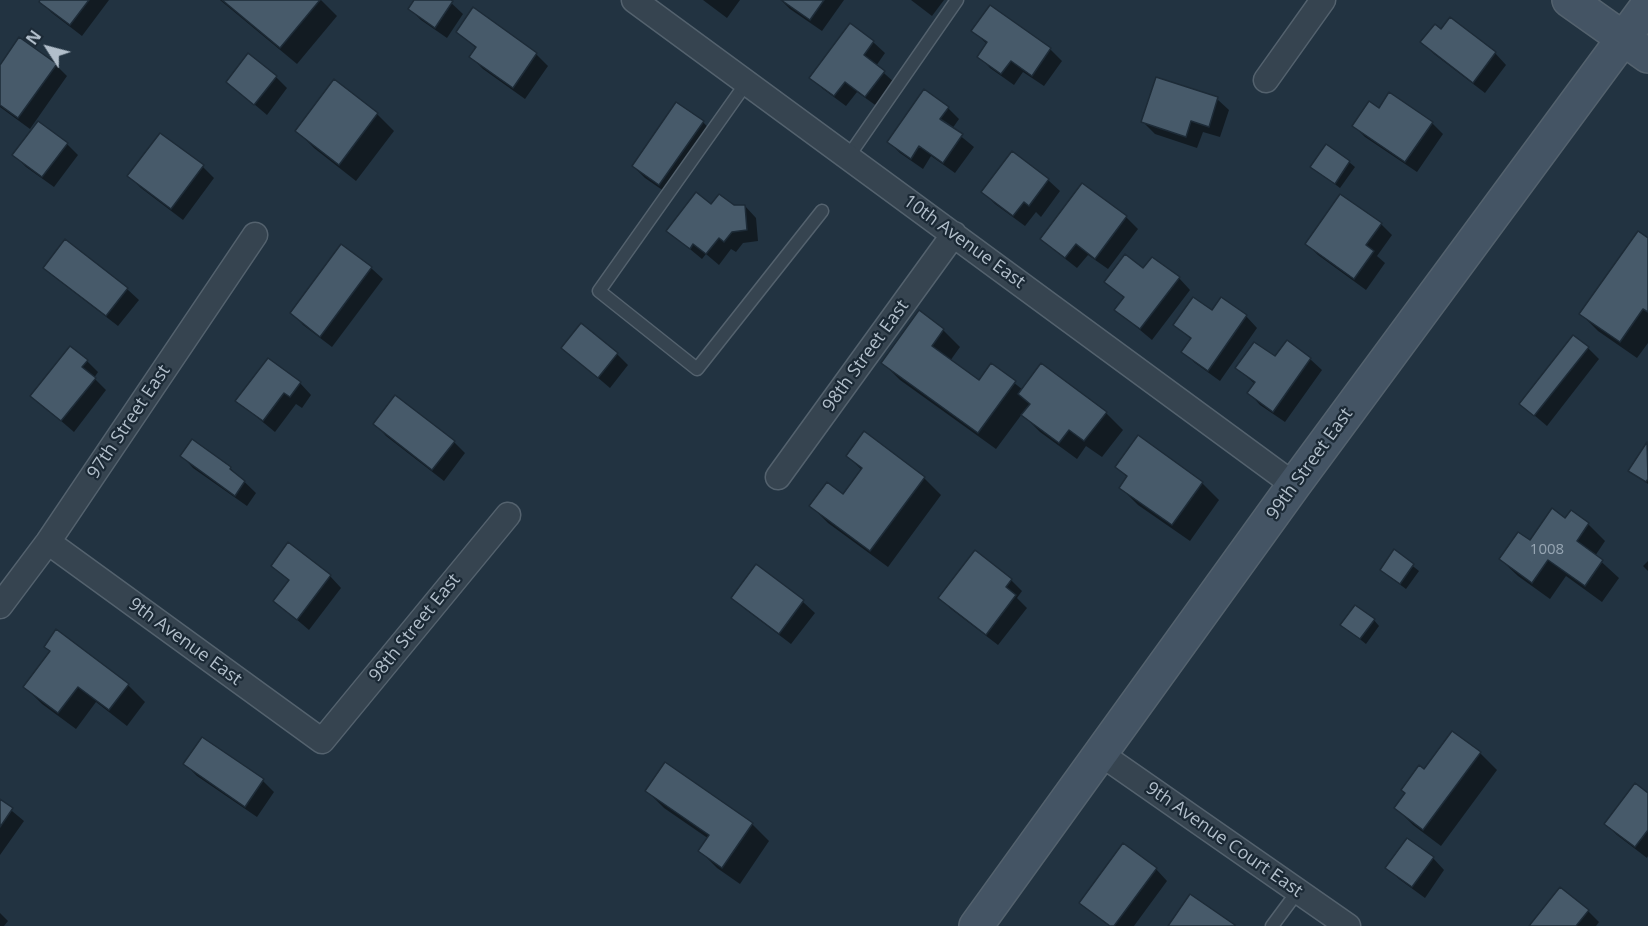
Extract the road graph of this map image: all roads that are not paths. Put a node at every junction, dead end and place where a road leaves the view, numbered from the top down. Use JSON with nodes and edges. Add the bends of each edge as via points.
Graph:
{"nodes":[{"id":1,"x":634,"y":0,"type":"edge"},
{"id":2,"x":957,"y":0,"type":"edge"},
{"id":3,"x":1323,"y":0,"type":"edge"},
{"id":4,"x":1569,"y":0,"type":"edge"},
{"id":5,"x":1648,"y":5,"type":"edge"},
{"id":6,"x":1636,"y":47,"type":"edge"},
{"id":7,"x":1266,"y":80,"type":"dead end"},
{"id":8,"x":747,"y":82,"type":"junction"},
{"id":9,"x":848,"y":157,"type":"junction"},
{"id":10,"x":822,"y":211,"type":"dead end"},
{"id":11,"x":954,"y":234,"type":"junction"},
{"id":12,"x":255,"y":235,"type":"dead end"},
{"id":13,"x":778,"y":477,"type":"dead end"},
{"id":14,"x":1294,"y":485,"type":"junction"},
{"id":15,"x":508,"y":515,"type":"dead end"},
{"id":16,"x":48,"y":542,"type":"junction"},
{"id":17,"x":0,"y":606,"type":"edge"},
{"id":18,"x":322,"y":741,"type":"joint"},
{"id":19,"x":1101,"y":754,"type":"junction"},
{"id":20,"x":1298,"y":891,"type":"junction"},
{"id":21,"x":976,"y":926,"type":"edge"},
{"id":22,"x":1272,"y":926,"type":"edge"},
{"id":23,"x":1348,"y":926,"type":"edge"}],
"edges":[{"from":1,"to":8,"type":"street","name":"10th Avenue East"},
{"from":2,"to":9,"type":"lane"},
{"from":3,"to":7,"type":"street"},
{"from":4,"to":6,"type":"street"},
{"from":5,"to":6,"type":"street","name":"99th Street East"},
{"from":6,"to":14,"type":"street","name":"99th Street East"},
{"from":8,"to":9,"type":"street","name":"10th Avenue East"},
{"from":8,"to":10,"type":"lane","via":[[599,291],[697,369]]},
{"from":9,"to":11,"type":"street","name":"10th Avenue East"},
{"from":11,"to":13,"type":"street","name":"98th Street East"},
{"from":11,"to":14,"type":"street","name":"10th Avenue East"},
{"from":12,"to":16,"type":"street","name":"97th Street East"},
{"from":14,"to":19,"type":"street","name":"99th Street East"},
{"from":15,"to":18,"type":"street","name":"98th Street East"},
{"from":16,"to":17,"type":"street","name":"97th Street East"},
{"from":16,"to":18,"type":"street","name":"9th Avenue East"},
{"from":19,"to":20,"type":"street","name":"9th Avenue Court East"},
{"from":19,"to":21,"type":"street","name":"99th Street East"},
{"from":20,"to":22,"type":"lane"},
{"from":20,"to":23,"type":"street","name":"9th Avenue Court East"}]}
